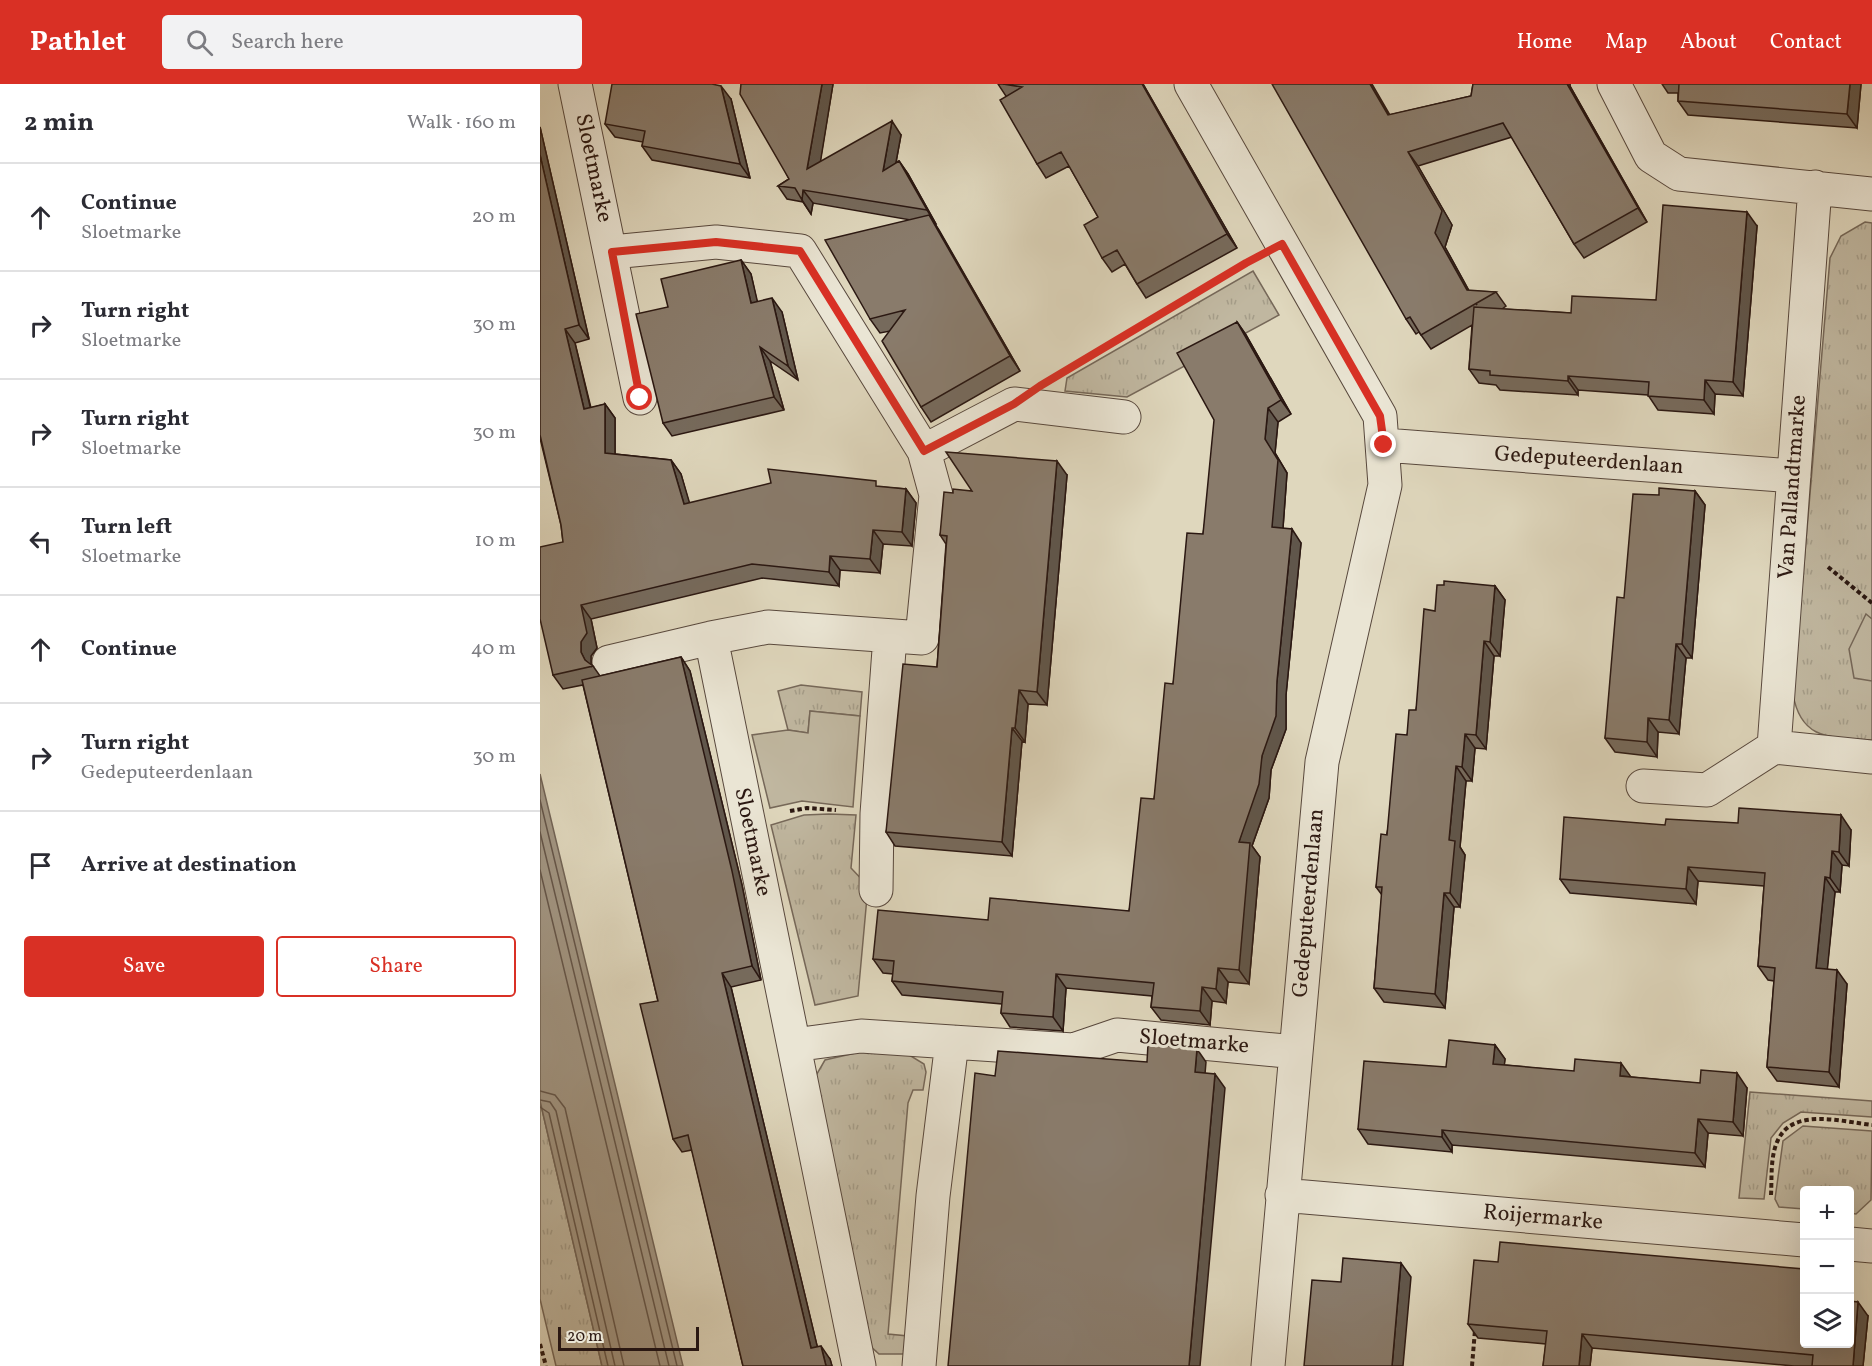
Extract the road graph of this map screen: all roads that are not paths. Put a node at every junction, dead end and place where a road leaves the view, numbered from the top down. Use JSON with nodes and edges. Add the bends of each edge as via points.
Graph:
{"nodes":[{"id":1,"x":575,"y":84,"type":"edge"},
{"id":2,"x":1191,"y":84,"type":"edge"},
{"id":3,"x":1614,"y":84,"type":"edge"},
{"id":4,"x":1815,"y":187,"type":"junction"},
{"id":5,"x":1872,"y":194,"type":"edge"},
{"id":6,"x":612,"y":252,"type":"junction"},
{"id":7,"x":640,"y":398,"type":"dead end"},
{"id":8,"x":1124,"y":417,"type":"dead end"},
{"id":9,"x":1384,"y":445,"type":"junction"},
{"id":10,"x":924,"y":451,"type":"junction"},
{"id":11,"x":1794,"y":476,"type":"junction"},
{"id":12,"x":890,"y":636,"type":"junction"},
{"id":13,"x":711,"y":638,"type":"junction"},
{"id":14,"x":609,"y":662,"type":"dead end"},
{"id":15,"x":1774,"y":747,"type":"junction"},
{"id":16,"x":1872,"y":757,"type":"edge"},
{"id":17,"x":1644,"y":786,"type":"dead end"},
{"id":18,"x":876,"y":890,"type":"dead end"},
{"id":19,"x":952,"y":1042,"type":"junction"},
{"id":20,"x":794,"y":1046,"type":"junction"},
{"id":21,"x":1296,"y":1052,"type":"junction"},
{"id":22,"x":1282,"y":1196,"type":"junction"},
{"id":23,"x":1800,"y":1240,"type":"edge"},
{"id":24,"x":1854,"y":1244,"type":"edge"},
{"id":25,"x":1872,"y":1246,"type":"edge"},
{"id":26,"x":859,"y":1366,"type":"edge"},
{"id":27,"x":919,"y":1366,"type":"edge"},
{"id":28,"x":1268,"y":1366,"type":"edge"}],
"edges":[{"from":1,"to":6,"type":"street","name":"Sloetmarke"},
{"from":2,"to":9,"type":"street","name":"Gedeputeerdenlaan","via":[[1380,416]]},
{"from":3,"to":4,"type":"street","via":[[1651,156],[1679,174]]},
{"from":4,"to":5,"type":"street"},
{"from":4,"to":11,"type":"street","name":"Van Pallandtmarke"},
{"from":6,"to":7,"type":"street","name":"Sloetmarke"},
{"from":6,"to":10,"type":"street","name":"Sloetmarke","via":[[716,242],[800,251]]},
{"from":8,"to":10,"type":"street","via":[[1014,404]]},
{"from":9,"to":11,"type":"street","name":"Gedeputeerdenlaan"},
{"from":9,"to":21,"type":"street","name":"Gedeputeerdenlaan","via":[[1385,485],[1322,762]]},
{"from":10,"to":12,"type":"street","name":"Sloetmarke","via":[[936,495],[922,638]]},
{"from":11,"to":15,"type":"street","name":"Van Pallandtmarke"},
{"from":12,"to":13,"type":"street","name":"Sloetmarke","via":[[768,627]]},
{"from":12,"to":18,"type":"street","via":[[877,814]]},
{"from":13,"to":14,"type":"street","name":"Sloetmarke"},
{"from":13,"to":20,"type":"street","name":"Sloetmarke"},
{"from":15,"to":16,"type":"street"},
{"from":15,"to":17,"type":"street","via":[[1707,790]]},
{"from":19,"to":20,"type":"street","name":"Sloetmarke","via":[[861,1036]]},
{"from":19,"to":21,"type":"street","name":"Sloetmarke","via":[[1073,1050],[1117,1035]]},
{"from":19,"to":27,"type":"street","via":[[933,1197]]},
{"from":20,"to":26,"type":"street","name":"Sloetmarke"},
{"from":21,"to":22,"type":"street","name":"Gedeputeerdenlaan"},
{"from":22,"to":23,"type":"street","name":"Roijermarke"},
{"from":22,"to":28,"type":"street","name":"Gedeputeerdenlaan"},
{"from":24,"to":25,"type":"street"}]}
